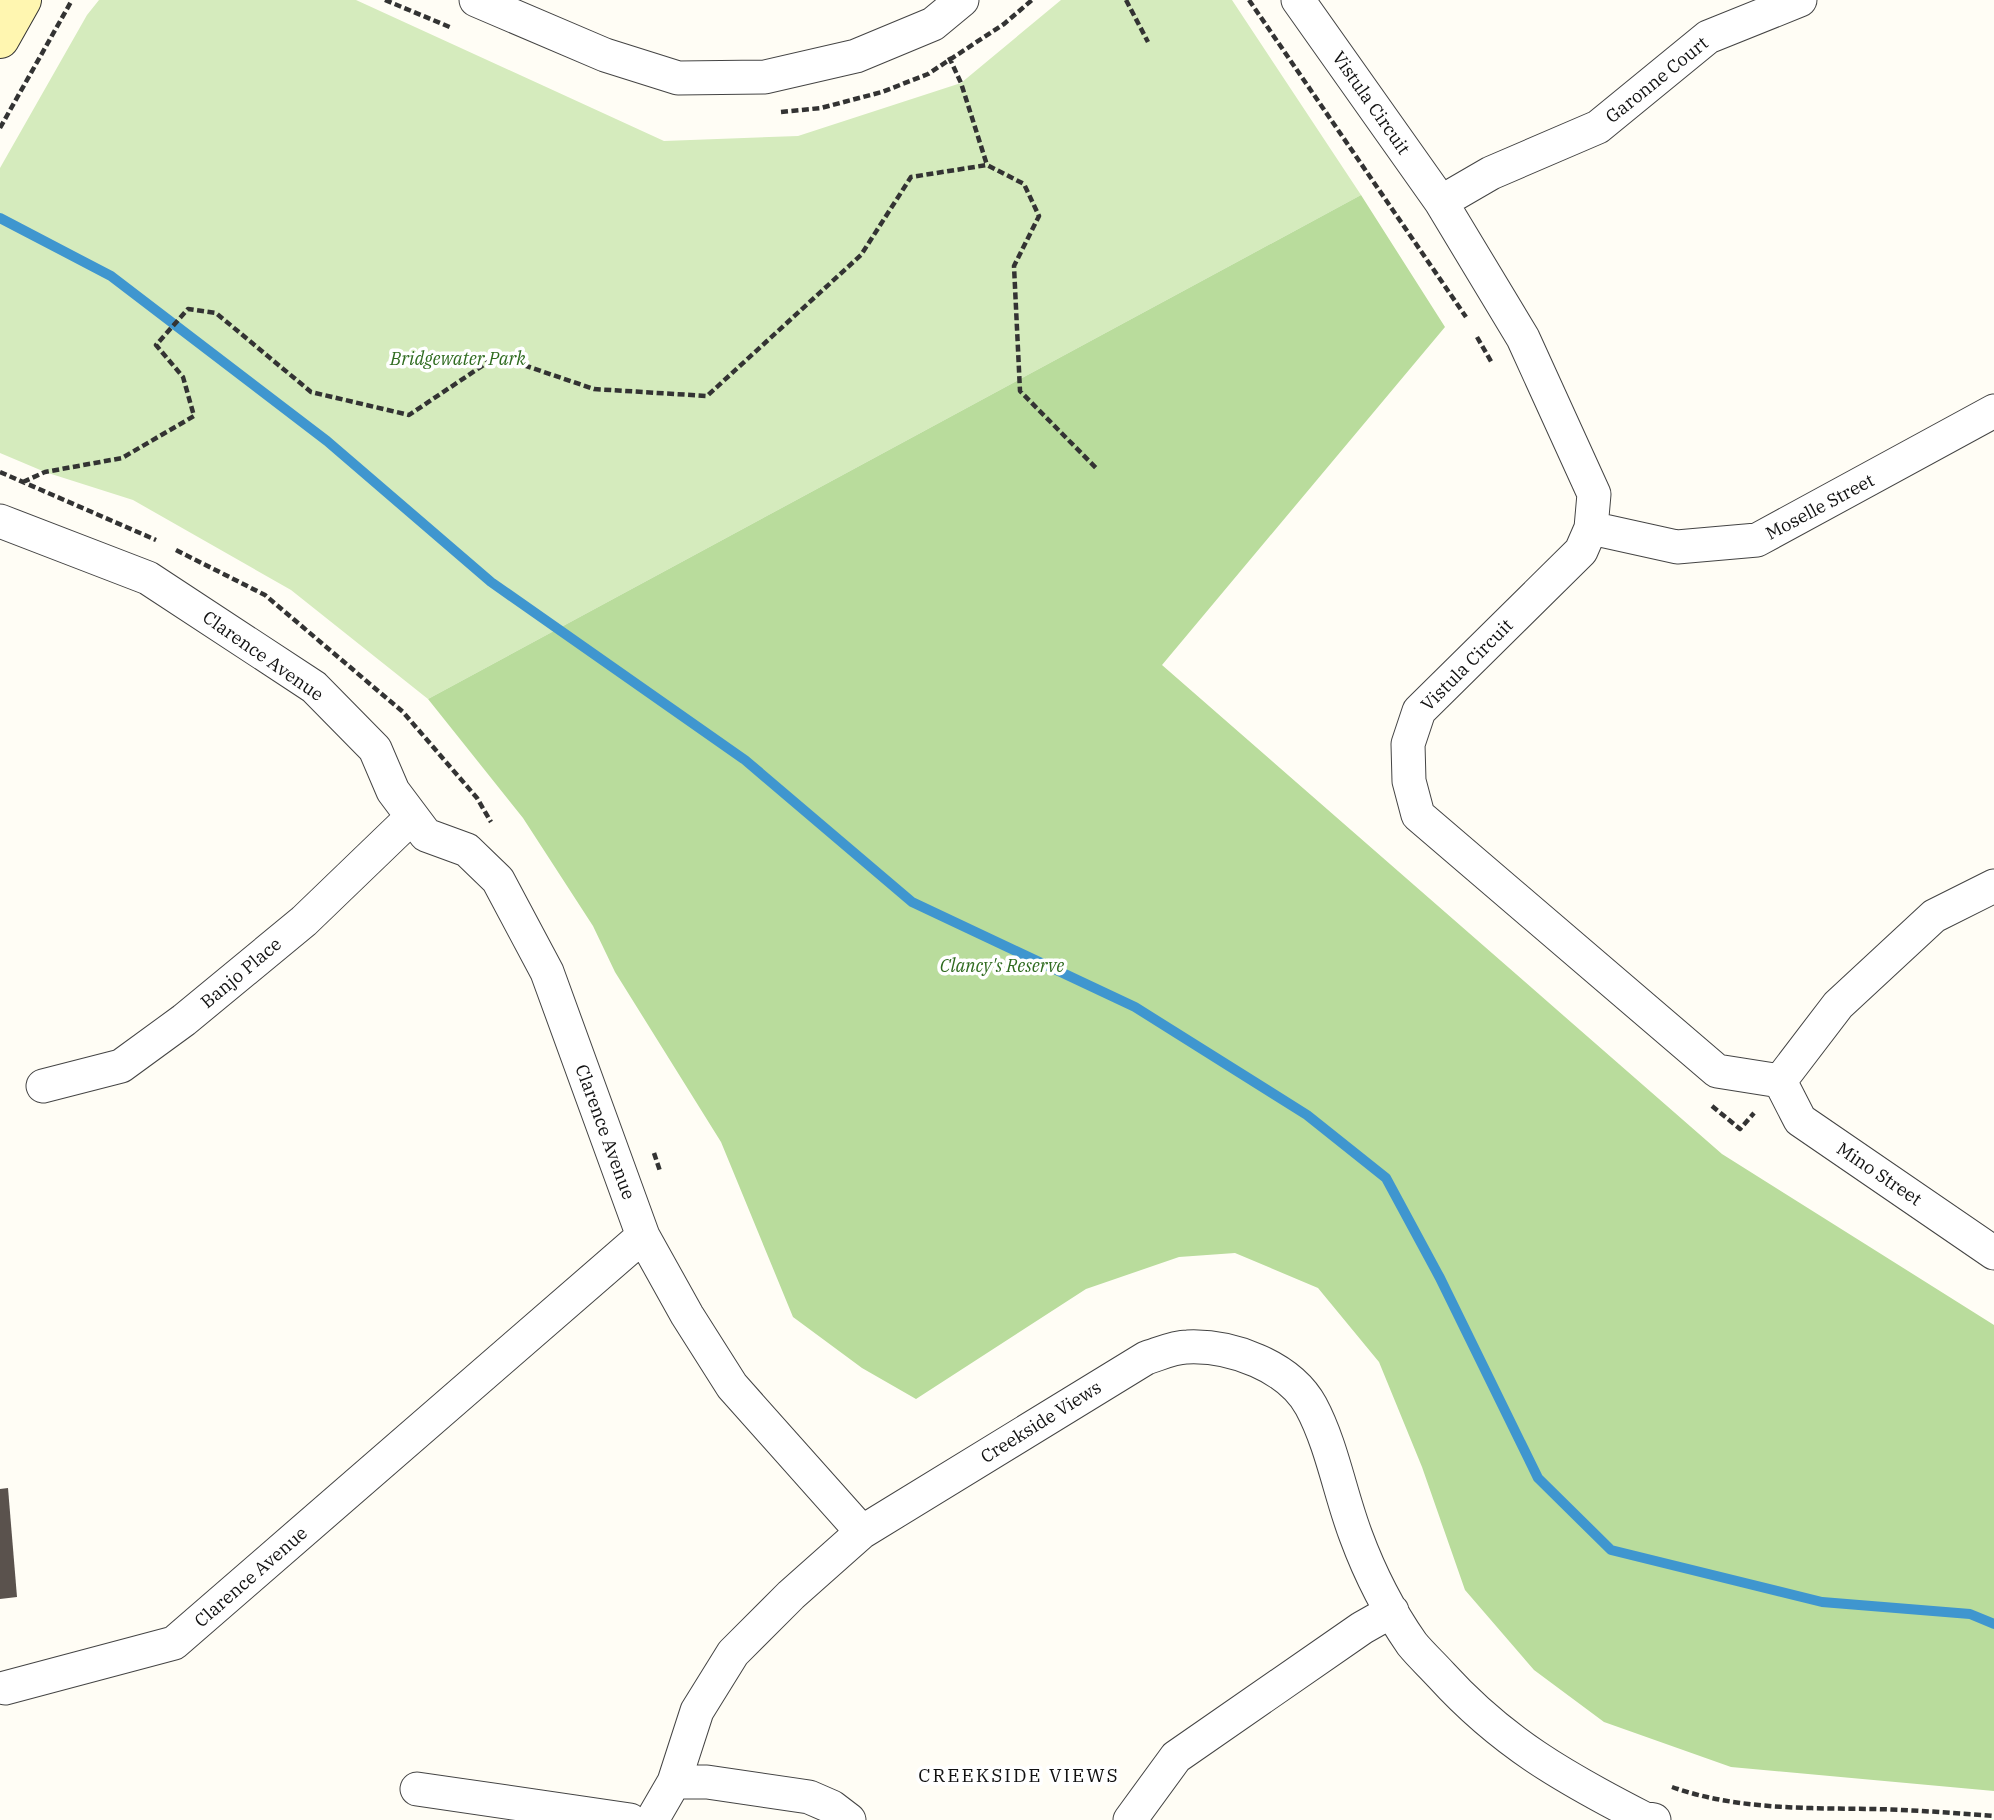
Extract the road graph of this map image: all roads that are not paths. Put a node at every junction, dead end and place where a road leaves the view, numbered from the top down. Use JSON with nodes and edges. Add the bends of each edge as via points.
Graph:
{"nodes":[{"id":1,"x":22,"y":0,"type":"edge"},
{"id":2,"x":477,"y":0,"type":"edge"},
{"id":3,"x":962,"y":0,"type":"edge"},
{"id":4,"x":1298,"y":0,"type":"edge"},
{"id":5,"x":1800,"y":0,"type":"edge"},
{"id":6,"x":0,"y":39,"type":"edge"},
{"id":7,"x":1441,"y":202,"type":"junction"},
{"id":8,"x":1994,"y":411,"type":"edge"},
{"id":9,"x":0,"y":521,"type":"edge"},
{"id":10,"x":1591,"y":528,"type":"junction"},
{"id":11,"x":412,"y":817,"type":"junction"},
{"id":12,"x":1994,"y":886,"type":"edge"},
{"id":13,"x":1771,"y":1079,"type":"junction"},
{"id":14,"x":43,"y":1086,"type":"dead end"},
{"id":15,"x":643,"y":1236,"type":"junction"},
{"id":16,"x":1994,"y":1252,"type":"edge"},
{"id":17,"x":862,"y":1532,"type":"junction"},
{"id":18,"x":1392,"y":1611,"type":"junction"},
{"id":19,"x":5,"y":1688,"type":"dead end"},
{"id":20,"x":674,"y":1782,"type":"junction"},
{"id":21,"x":417,"y":1789,"type":"dead end"},
{"id":22,"x":630,"y":1820,"type":"edge"},
{"id":23,"x":652,"y":1820,"type":"edge"},
{"id":24,"x":849,"y":1820,"type":"edge"},
{"id":25,"x":1129,"y":1820,"type":"edge"},
{"id":26,"x":1654,"y":1820,"type":"edge"}],
"edges":[{"from":1,"to":6,"type":"street"},
{"from":2,"to":3,"type":"street","via":[[605,55],[678,78],[765,77],[856,56],[933,24]]},
{"from":4,"to":7,"type":"street","name":"Vistula Circuit"},
{"from":5,"to":7,"type":"street","name":"Garonne Court","via":[[1708,37],[1598,127],[1491,173]]},
{"from":7,"to":10,"type":"street","name":"Vistula Circuit","via":[[1524,338],[1594,494]]},
{"from":8,"to":10,"type":"street","name":"Moselle Street","via":[[1757,540],[1677,547]]},
{"from":9,"to":11,"type":"street","name":"Clarence Avenue","via":[[148,578],[314,687],[375,749],[393,791]]},
{"from":10,"to":13,"type":"street","name":"Vistula Circuit","via":[[1581,551],[1419,711],[1408,744],[1409,781],[1418,815],[1717,1071]]},
{"from":11,"to":14,"type":"street","name":"Banjo Place","via":[[304,921],[142,1051],[121,1066]]},
{"from":11,"to":15,"type":"street","name":"Clarence Avenue","via":[[426,835],[467,850],[498,880],[547,972]]},
{"from":12,"to":13,"type":"street","via":[[1934,916],[1838,1005]]},
{"from":13,"to":16,"type":"street","name":"Mino Street","via":[[1800,1120]]},
{"from":15,"to":17,"type":"street","via":[[732,1386]]},
{"from":15,"to":19,"type":"street","name":"Clarence Avenue","via":[[174,1643]]},
{"from":17,"to":18,"type":"street","name":"Creekside Views","via":[[1146,1358],[1185,1347],[1227,1349],[1283,1375],[1310,1404],[1356,1537]]},
{"from":17,"to":20,"type":"street","name":"Creekside Views","via":[[733,1653],[697,1711]]},
{"from":18,"to":25,"type":"street","via":[[1176,1757]]},
{"from":18,"to":26,"type":"street","name":"Creekside Views","via":[[1413,1644],[1469,1706],[1522,1749],[1582,1787]]},
{"from":20,"to":23,"type":"street","name":"Creekside Views"},
{"from":20,"to":24,"type":"street","via":[[707,1782],[809,1797]]},
{"from":21,"to":22,"type":"street"}]}
